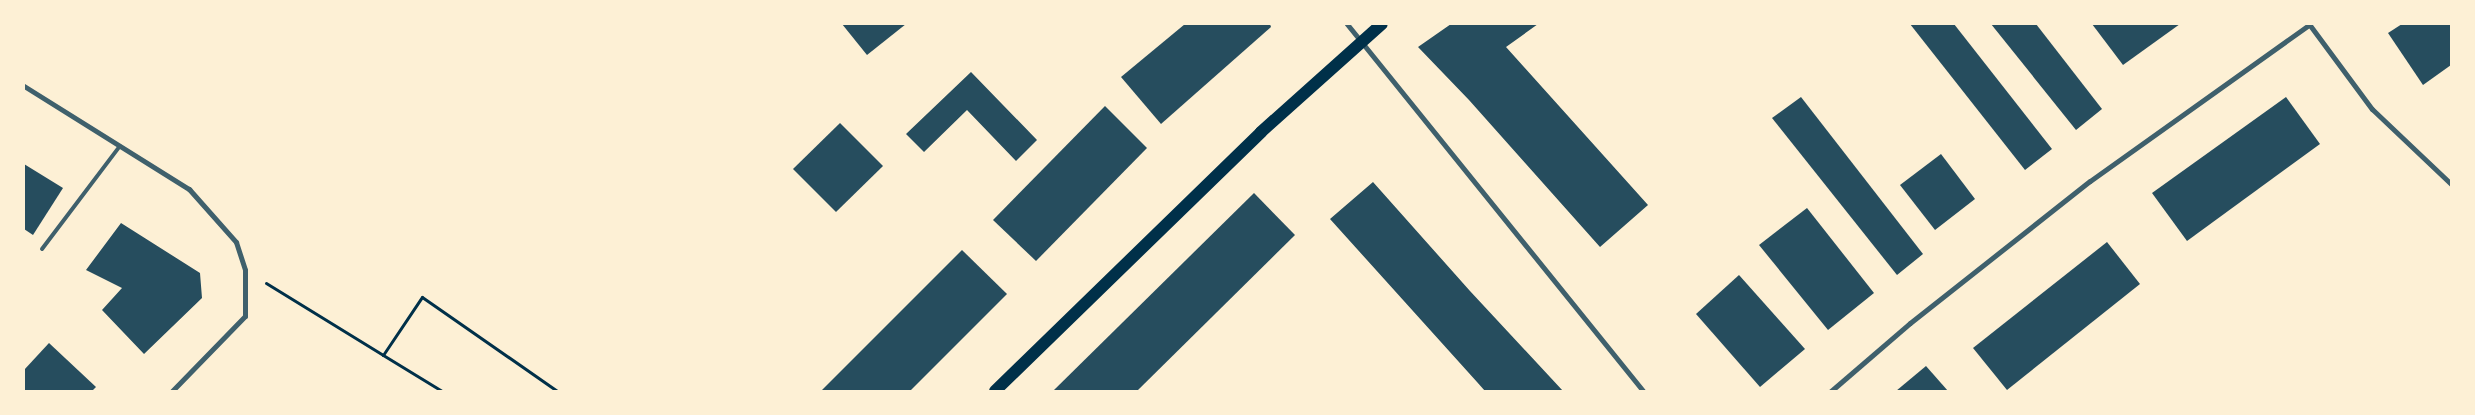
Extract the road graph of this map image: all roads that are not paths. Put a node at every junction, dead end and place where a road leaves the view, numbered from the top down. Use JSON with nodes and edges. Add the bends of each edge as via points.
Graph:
{"nodes":[{"id":1,"x":1347,"y":24,"type":"edge"},
{"id":2,"x":1382,"y":24,"type":"edge"},
{"id":3,"x":2309,"y":24,"type":"edge"},
{"id":4,"x":1360,"y":41,"type":"junction"},
{"id":5,"x":24,"y":86,"type":"edge"},
{"id":6,"x":120,"y":146,"type":"junction"},
{"id":7,"x":2451,"y":184,"type":"edge"},
{"id":8,"x":42,"y":250,"type":"dead end"},
{"id":9,"x":175,"y":390,"type":"edge"},
{"id":10,"x":995,"y":391,"type":"edge"},
{"id":11,"x":1643,"y":391,"type":"edge"},
{"id":12,"x":1831,"y":391,"type":"edge"}],
"edges":[{"from":1,"to":4,"type":"street"},
{"from":2,"to":4,"type":"main road"},
{"from":3,"to":7,"type":"street","via":[[2372,109]]},
{"from":3,"to":12,"type":"street","via":[[2090,181],[1910,323]]},
{"from":4,"to":10,"type":"main road","via":[[1261,132]]},
{"from":4,"to":11,"type":"street"},
{"from":5,"to":6,"type":"street"},
{"from":6,"to":8,"type":"lane"},
{"from":6,"to":9,"type":"street","via":[[190,189],[236,242],[245,270],[245,316]]}]}
